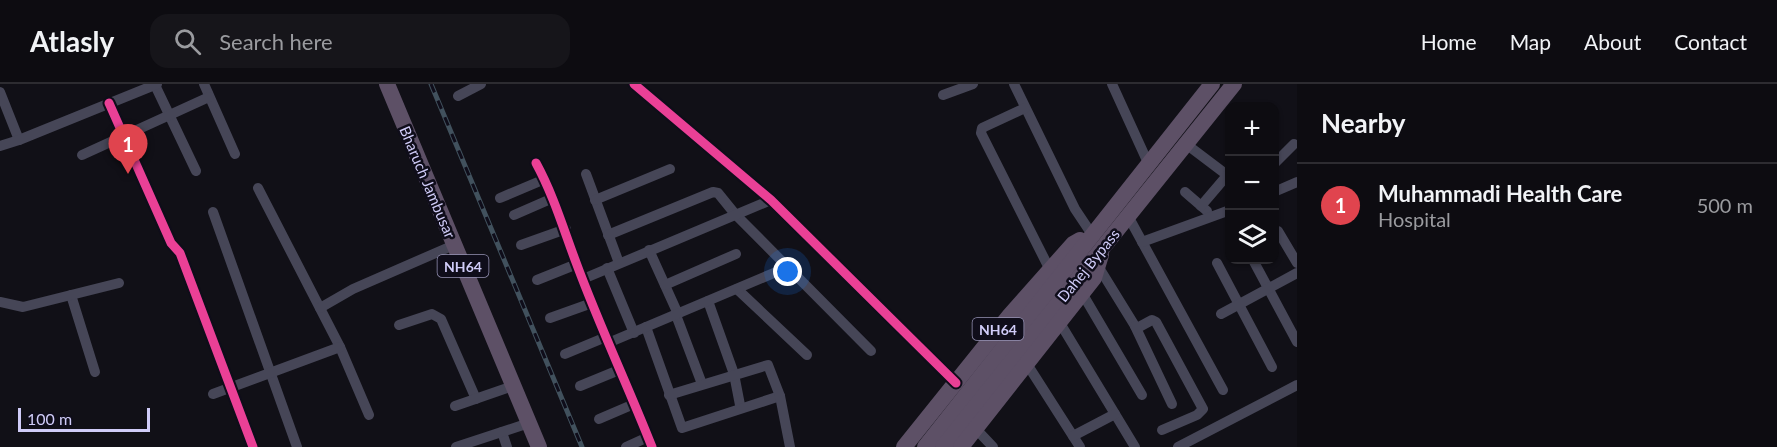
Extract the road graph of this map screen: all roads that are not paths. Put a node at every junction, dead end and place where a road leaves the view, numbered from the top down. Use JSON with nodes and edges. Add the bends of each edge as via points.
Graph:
{"nodes":[{"id":1,"x":156,"y":84,"type":"edge"},
{"id":2,"x":204,"y":84,"type":"edge"},
{"id":3,"x":387,"y":84,"type":"edge"},
{"id":4,"x":481,"y":84,"type":"edge"},
{"id":5,"x":634,"y":84,"type":"edge"},
{"id":6,"x":973,"y":84,"type":"edge"},
{"id":7,"x":1014,"y":84,"type":"edge"},
{"id":8,"x":1112,"y":84,"type":"edge"},
{"id":9,"x":1212,"y":84,"type":"edge"},
{"id":10,"x":1234,"y":84,"type":"edge"},
{"id":11,"x":0,"y":92,"type":"edge"},
{"id":12,"x":944,"y":95,"type":"dead end"},
{"id":13,"x":458,"y":96,"type":"dead end"},
{"id":14,"x":209,"y":97,"type":"junction"},
{"id":15,"x":110,"y":103,"type":"junction"},
{"id":16,"x":1025,"y":108,"type":"junction"},
{"id":17,"x":169,"y":115,"type":"junction"},
{"id":18,"x":124,"y":135,"type":"junction"},
{"id":19,"x":20,"y":140,"type":"junction"},
{"id":20,"x":1186,"y":144,"type":"junction"},
{"id":21,"x":1294,"y":144,"type":"dead end"},
{"id":22,"x":0,"y":146,"type":"edge"},
{"id":23,"x":235,"y":154,"type":"dead end"},
{"id":24,"x":82,"y":155,"type":"dead end"},
{"id":25,"x":1279,"y":160,"type":"edge"},
{"id":26,"x":536,"y":163,"type":"dead end"},
{"id":27,"x":1149,"y":165,"type":"junction"},
{"id":28,"x":670,"y":169,"type":"dead end"},
{"id":29,"x":196,"y":171,"type":"dead end"},
{"id":30,"x":1225,"y":171,"type":"edge"},
{"id":31,"x":586,"y":174,"type":"dead end"},
{"id":32,"x":1225,"y":177,"type":"edge"},
{"id":33,"x":545,"y":179,"type":"junction"},
{"id":34,"x":1297,"y":183,"type":"edge"},
{"id":35,"x":258,"y":188,"type":"dead end"},
{"id":36,"x":1279,"y":190,"type":"edge"},
{"id":37,"x":1185,"y":192,"type":"dead end"},
{"id":38,"x":500,"y":198,"type":"dead end"},
{"id":39,"x":553,"y":198,"type":"junction"},
{"id":40,"x":595,"y":200,"type":"junction"},
{"id":41,"x":771,"y":200,"type":"junction"},
{"id":42,"x":1202,"y":207,"type":"junction"},
{"id":43,"x":213,"y":212,"type":"dead end"},
{"id":44,"x":1225,"y":212,"type":"edge"},
{"id":45,"x":514,"y":214,"type":"dead end"},
{"id":46,"x":735,"y":214,"type":"junction"},
{"id":47,"x":1214,"y":217,"type":"junction"},
{"id":48,"x":1107,"y":227,"type":"junction"},
{"id":49,"x":566,"y":229,"type":"junction"},
{"id":50,"x":1279,"y":232,"type":"edge"},
{"id":51,"x":608,"y":235,"type":"junction"},
{"id":52,"x":1142,"y":242,"type":"junction"},
{"id":53,"x":454,"y":245,"type":"junction"},
{"id":54,"x":521,"y":245,"type":"dead end"},
{"id":55,"x":1294,"y":249,"type":"edge"},
{"id":56,"x":649,"y":250,"type":"junction"},
{"id":57,"x":736,"y":254,"type":"dead end"},
{"id":58,"x":619,"y":263,"type":"junction"},
{"id":59,"x":1217,"y":263,"type":"dead end"},
{"id":60,"x":1297,"y":263,"type":"edge"},
{"id":61,"x":577,"y":264,"type":"junction"},
{"id":62,"x":1255,"y":264,"type":"edge"},
{"id":63,"x":1098,"y":266,"type":"junction"},
{"id":64,"x":788,"y":267,"type":"junction"},
{"id":65,"x":607,"y":268,"type":"junction"},
{"id":66,"x":1050,"y":270,"type":"junction"},
{"id":67,"x":1297,"y":273,"type":"edge"},
{"id":68,"x":583,"y":279,"type":"junction"},
{"id":69,"x":537,"y":280,"type":"dead end"},
{"id":70,"x":119,"y":283,"type":"dead end"},
{"id":71,"x":665,"y":285,"type":"junction"},
{"id":72,"x":1268,"y":288,"type":"junction"},
{"id":73,"x":737,"y":289,"type":"junction"},
{"id":74,"x":1082,"y":293,"type":"junction"},
{"id":75,"x":71,"y":295,"type":"junction"},
{"id":76,"x":708,"y":301,"type":"junction"},
{"id":77,"x":0,"y":302,"type":"edge"},
{"id":78,"x":592,"y":303,"type":"junction"},
{"id":79,"x":1238,"y":304,"type":"junction"},
{"id":80,"x":320,"y":308,"type":"junction"},
{"id":81,"x":677,"y":314,"type":"junction"},
{"id":82,"x":1221,"y":314,"type":"dead end"},
{"id":83,"x":550,"y":318,"type":"dead end"},
{"id":84,"x":1060,"y":323,"type":"junction"},
{"id":85,"x":399,"y":325,"type":"dead end"},
{"id":86,"x":1135,"y":326,"type":"junction"},
{"id":87,"x":646,"y":327,"type":"junction"},
{"id":88,"x":634,"y":333,"type":"junction"},
{"id":89,"x":607,"y":340,"type":"junction"},
{"id":90,"x":1297,"y":342,"type":"edge"},
{"id":91,"x":340,"y":347,"type":"junction"},
{"id":92,"x":871,"y":351,"type":"dead end"},
{"id":93,"x":565,"y":354,"type":"dead end"},
{"id":94,"x":807,"y":355,"type":"dead end"},
{"id":95,"x":1028,"y":364,"type":"junction"},
{"id":96,"x":1272,"y":367,"type":"dead end"},
{"id":97,"x":619,"y":370,"type":"junction"},
{"id":98,"x":95,"y":372,"type":"dead end"},
{"id":99,"x":271,"y":373,"type":"junction"},
{"id":100,"x":734,"y":374,"type":"junction"},
{"id":101,"x":956,"y":383,"type":"junction"},
{"id":102,"x":702,"y":384,"type":"junction"},
{"id":103,"x":1297,"y":385,"type":"edge"},
{"id":104,"x":513,"y":386,"type":"junction"},
{"id":105,"x":580,"y":386,"type":"dead end"},
{"id":106,"x":231,"y":388,"type":"junction"},
{"id":107,"x":1223,"y":390,"type":"dead end"},
{"id":108,"x":213,"y":394,"type":"dead end"},
{"id":109,"x":669,"y":395,"type":"junction"},
{"id":110,"x":1142,"y":396,"type":"dead end"},
{"id":111,"x":476,"y":399,"type":"junction"},
{"id":112,"x":781,"y":402,"type":"junction"},
{"id":113,"x":634,"y":404,"type":"junction"},
{"id":114,"x":1172,"y":404,"type":"dead end"},
{"id":115,"x":740,"y":405,"type":"dead end"},
{"id":116,"x":455,"y":406,"type":"dead end"},
{"id":117,"x":1115,"y":414,"type":"junction"},
{"id":118,"x":369,"y":415,"type":"dead end"},
{"id":119,"x":599,"y":419,"type":"dead end"},
{"id":120,"x":529,"y":423,"type":"junction"},
{"id":121,"x":976,"y":429,"type":"junction"},
{"id":122,"x":1162,"y":430,"type":"dead end"},
{"id":123,"x":502,"y":432,"type":"junction"},
{"id":124,"x":1073,"y":436,"type":"junction"},
{"id":125,"x":650,"y":442,"type":"edge"},
{"id":126,"x":468,"y":445,"type":"edge"},
{"id":127,"x":253,"y":447,"type":"edge"},
{"id":128,"x":297,"y":447,"type":"edge"},
{"id":129,"x":456,"y":447,"type":"edge"},
{"id":130,"x":507,"y":447,"type":"edge"},
{"id":131,"x":539,"y":447,"type":"edge"},
{"id":132,"x":626,"y":447,"type":"edge"},
{"id":133,"x":790,"y":447,"type":"edge"},
{"id":134,"x":904,"y":447,"type":"edge"},
{"id":135,"x":926,"y":447,"type":"edge"},
{"id":136,"x":943,"y":447,"type":"edge"},
{"id":137,"x":961,"y":447,"type":"edge"},
{"id":138,"x":993,"y":447,"type":"edge"},
{"id":139,"x":1080,"y":447,"type":"edge"},
{"id":140,"x":1135,"y":447,"type":"edge"},
{"id":141,"x":1178,"y":447,"type":"edge"}],
"edges":[{"from":1,"to":15,"type":"street"},
{"from":1,"to":17,"type":"street"},
{"from":2,"to":14,"type":"street"},
{"from":3,"to":53,"type":"highway","name":"Bharuch Jambusar","number":"NH64"},
{"from":4,"to":13,"type":"street"},
{"from":5,"to":41,"type":"street"},
{"from":6,"to":12,"type":"street"},
{"from":7,"to":16,"type":"street"},
{"from":8,"to":27,"type":"street"},
{"from":9,"to":27,"type":"highway","name":"Dahej Bypass","number":"NH64"},
{"from":10,"to":20,"type":"highway","name":"Dahej Bypass","number":"NH64"},
{"from":11,"to":19,"type":"street"},
{"from":14,"to":17,"type":"street"},
{"from":14,"to":23,"type":"street"},
{"from":15,"to":18,"type":"street"},
{"from":15,"to":19,"type":"street"},
{"from":16,"to":48,"type":"street","via":[[1075,209]]},
{"from":16,"to":66,"type":"street","via":[[982,128],[981,133]]},
{"from":17,"to":18,"type":"street"},
{"from":17,"to":29,"type":"street"},
{"from":18,"to":24,"type":"street"},
{"from":18,"to":106,"type":"street","via":[[171,243],[180,253]]},
{"from":19,"to":22,"type":"street"},
{"from":20,"to":30,"type":"street"},
{"from":20,"to":48,"type":"highway","name":"Dahej Bypass","number":"NH64"},
{"from":21,"to":25,"type":"street"},
{"from":26,"to":33,"type":"street"},
{"from":27,"to":48,"type":"highway","name":"Dahej Bypass","number":"NH64"},
{"from":28,"to":40,"type":"street"},
{"from":31,"to":40,"type":"street"},
{"from":32,"to":42,"type":"street"},
{"from":33,"to":38,"type":"street"},
{"from":33,"to":39,"type":"street"},
{"from":34,"to":36,"type":"street"},
{"from":35,"to":80,"type":"street"},
{"from":37,"to":42,"type":"street"},
{"from":39,"to":45,"type":"street"},
{"from":39,"to":49,"type":"street"},
{"from":40,"to":51,"type":"street"},
{"from":41,"to":46,"type":"street"},
{"from":41,"to":101,"type":"street"},
{"from":42,"to":47,"type":"street"},
{"from":43,"to":99,"type":"street"},
{"from":44,"to":47,"type":"street"},
{"from":46,"to":51,"type":"street","via":[[713,192]]},
{"from":46,"to":56,"type":"street"},
{"from":46,"to":64,"type":"street"},
{"from":47,"to":52,"type":"street"},
{"from":48,"to":52,"type":"street"},
{"from":48,"to":63,"type":"highway","number":"NH64"},
{"from":48,"to":66,"type":"highway","number":"NH64","via":[[1073,244]]},
{"from":48,"to":135,"type":"highway","name":"Dahej Bypass"},
{"from":48,"to":136,"type":"highway","name":"Dahej Bypass"},
{"from":49,"to":54,"type":"street"},
{"from":49,"to":61,"type":"street"},
{"from":50,"to":55,"type":"street"},
{"from":51,"to":58,"type":"street"},
{"from":52,"to":107,"type":"street"},
{"from":53,"to":80,"type":"street","via":[[353,289]]},
{"from":53,"to":104,"type":"highway","name":"Bharuch Jambusar","number":"NH64"},
{"from":55,"to":60,"type":"street"},
{"from":56,"to":58,"type":"street"},
{"from":56,"to":71,"type":"street"},
{"from":57,"to":71,"type":"street"},
{"from":58,"to":65,"type":"street"},
{"from":59,"to":79,"type":"street"},
{"from":61,"to":68,"type":"street"},
{"from":61,"to":69,"type":"street"},
{"from":62,"to":72,"type":"street"},
{"from":63,"to":74,"type":"highway","number":"NH64"},
{"from":63,"to":86,"type":"street"},
{"from":64,"to":73,"type":"street"},
{"from":64,"to":92,"type":"street"},
{"from":65,"to":68,"type":"street"},
{"from":65,"to":88,"type":"street"},
{"from":66,"to":101,"type":"highway","number":"NH64"},
{"from":67,"to":72,"type":"street"},
{"from":68,"to":78,"type":"street"},
{"from":70,"to":75,"type":"street"},
{"from":71,"to":81,"type":"street"},
{"from":72,"to":79,"type":"street"},
{"from":72,"to":90,"type":"street"},
{"from":73,"to":76,"type":"street"},
{"from":73,"to":94,"type":"street"},
{"from":74,"to":84,"type":"highway","number":"NH64"},
{"from":74,"to":110,"type":"street"},
{"from":75,"to":77,"type":"street","via":[[23,307]]},
{"from":75,"to":98,"type":"street"},
{"from":76,"to":81,"type":"street"},
{"from":76,"to":100,"type":"street"},
{"from":78,"to":83,"type":"street"},
{"from":78,"to":89,"type":"street"},
{"from":79,"to":82,"type":"street"},
{"from":79,"to":96,"type":"street"},
{"from":80,"to":91,"type":"street"},
{"from":81,"to":87,"type":"street"},
{"from":81,"to":102,"type":"street"},
{"from":84,"to":95,"type":"highway","number":"NH64"},
{"from":84,"to":117,"type":"street"},
{"from":85,"to":111,"type":"street","via":[[432,314],[441,319]]},
{"from":86,"to":114,"type":"street"},
{"from":86,"to":122,"type":"street","via":[[1156,322],[1203,409]]},
{"from":87,"to":88,"type":"street"},
{"from":87,"to":109,"type":"street"},
{"from":88,"to":89,"type":"street"},
{"from":89,"to":93,"type":"street"},
{"from":89,"to":97,"type":"street"},
{"from":91,"to":99,"type":"street"},
{"from":91,"to":118,"type":"street"},
{"from":95,"to":121,"type":"highway","number":"NH64"},
{"from":95,"to":124,"type":"street"},
{"from":97,"to":105,"type":"street"},
{"from":97,"to":113,"type":"street"},
{"from":99,"to":106,"type":"street"},
{"from":99,"to":128,"type":"street"},
{"from":100,"to":102,"type":"street"},
{"from":100,"to":112,"type":"street","via":[[768,365]]},
{"from":100,"to":115,"type":"street"},
{"from":101,"to":134,"type":"highway","number":"NH64"},
{"from":102,"to":109,"type":"street"},
{"from":103,"to":141,"type":"street"},
{"from":104,"to":111,"type":"street"},
{"from":104,"to":120,"type":"highway","name":"Bharuch Jambusar","number":"NH64"},
{"from":106,"to":108,"type":"street"},
{"from":106,"to":127,"type":"street"},
{"from":109,"to":112,"type":"street","via":[[682,428],[766,400]]},
{"from":111,"to":116,"type":"street"},
{"from":112,"to":133,"type":"street"},
{"from":113,"to":119,"type":"street"},
{"from":113,"to":125,"type":"street"},
{"from":117,"to":124,"type":"street"},
{"from":117,"to":140,"type":"street"},
{"from":120,"to":123,"type":"street"},
{"from":120,"to":131,"type":"highway","name":"Bharuch Jambusar","number":"NH64"},
{"from":121,"to":137,"type":"highway","number":"NH64"},
{"from":121,"to":138,"type":"street"},
{"from":123,"to":126,"type":"street"},
{"from":123,"to":130,"type":"street"},
{"from":124,"to":139,"type":"street"},
{"from":125,"to":132,"type":"street"},
{"from":126,"to":129,"type":"street"}]}
